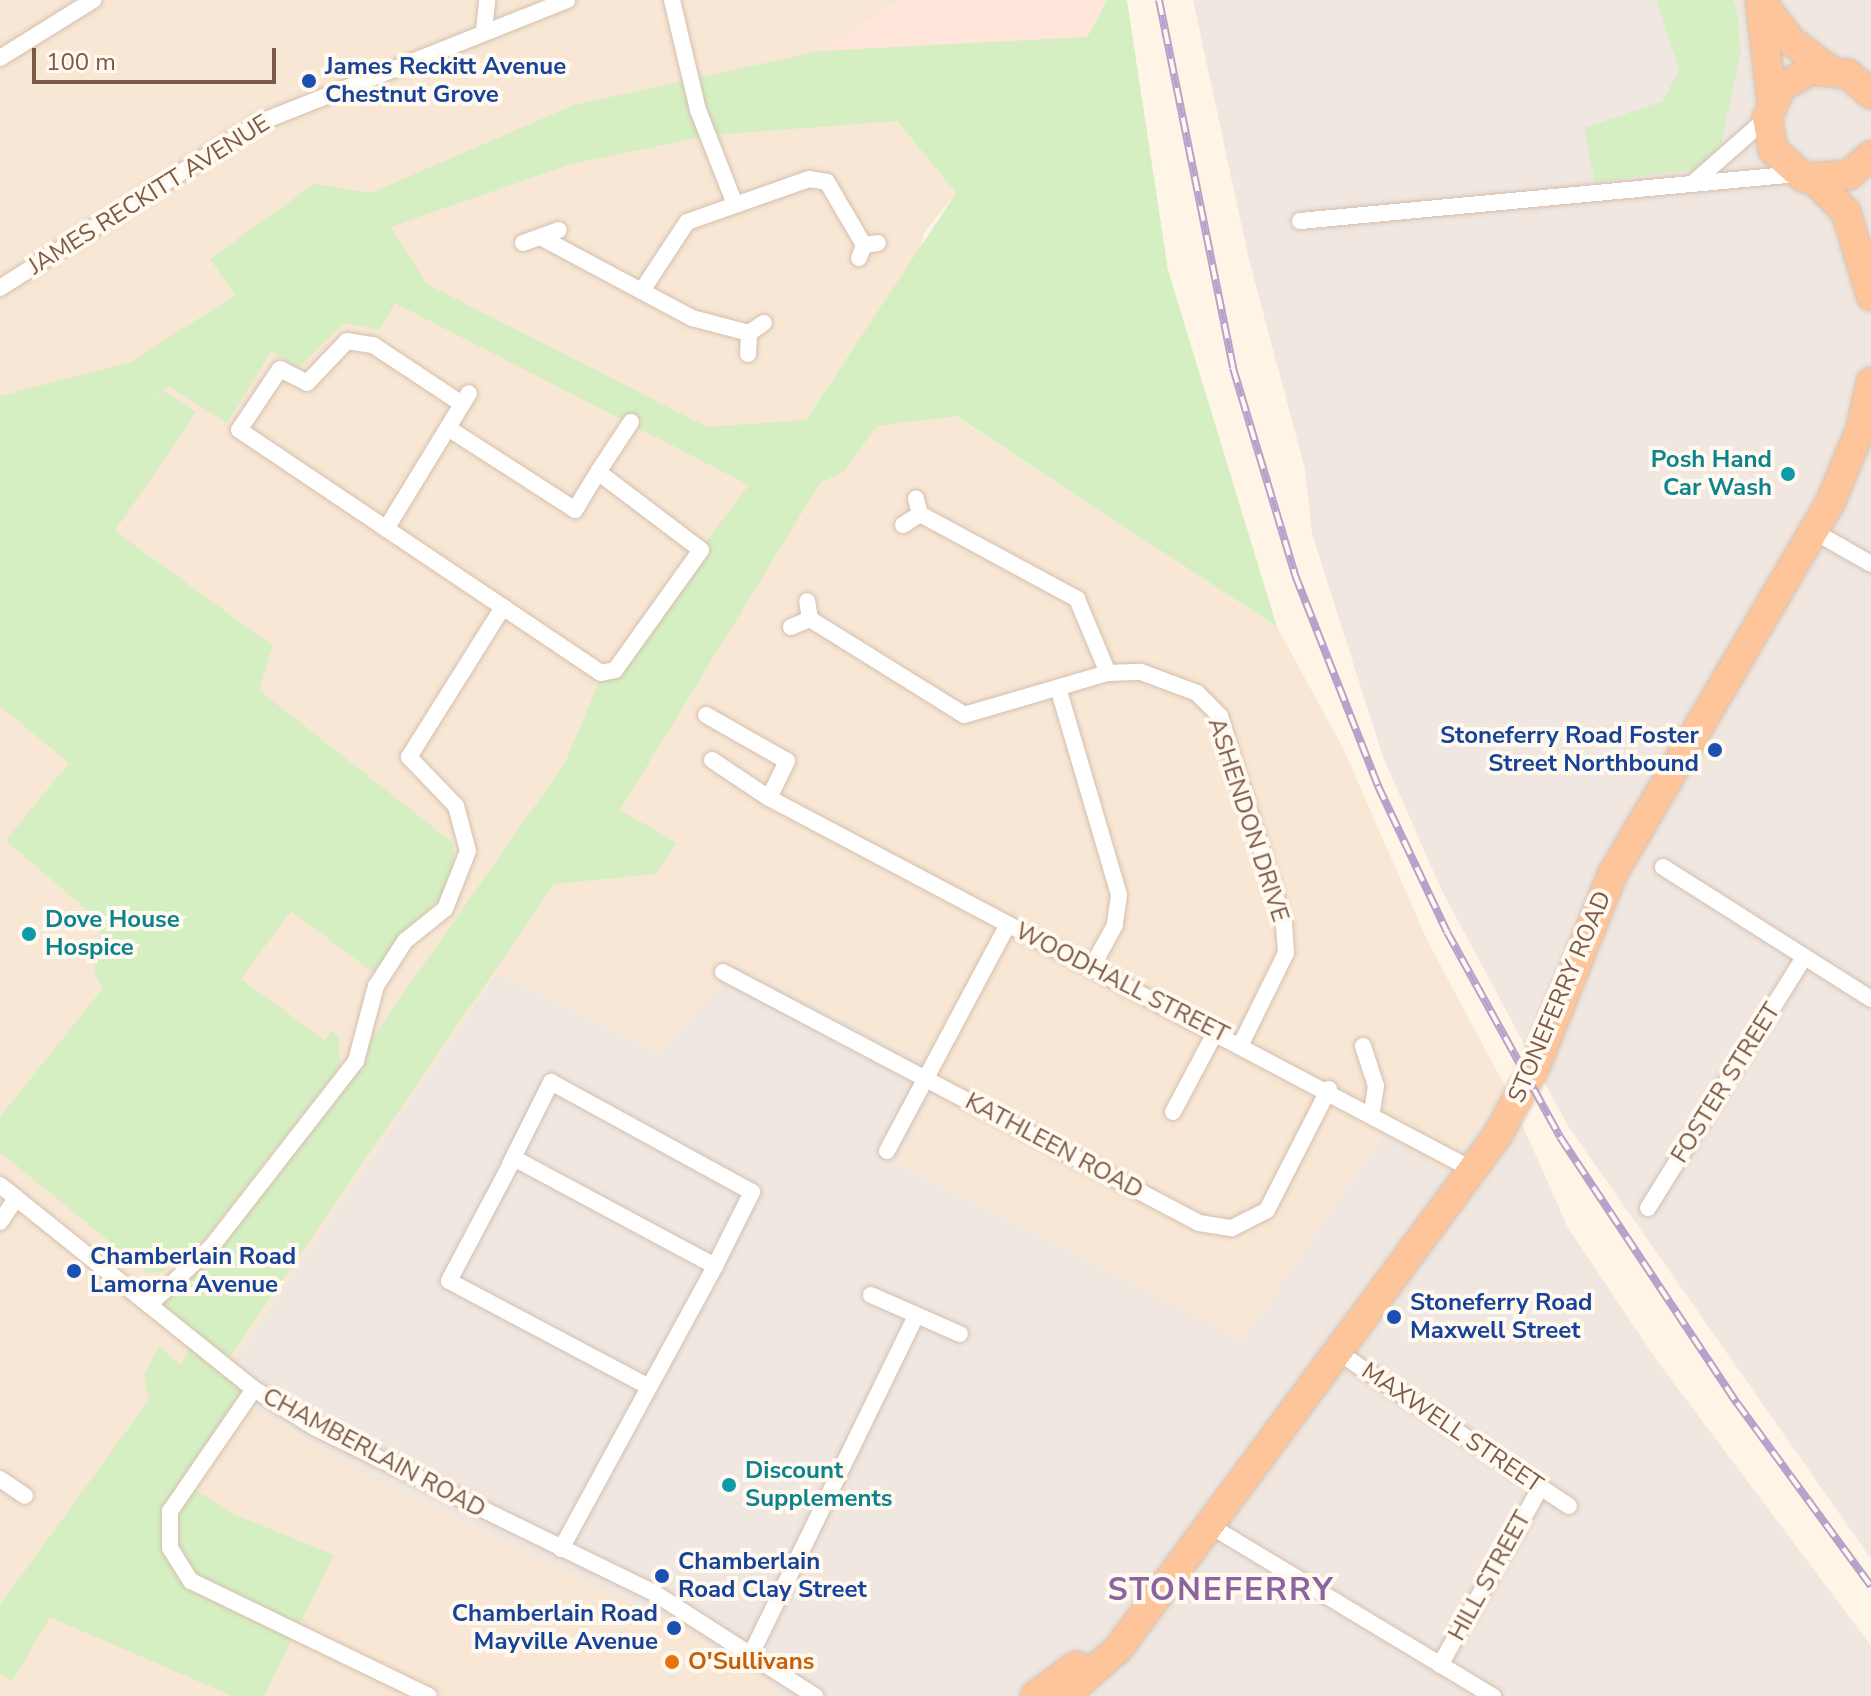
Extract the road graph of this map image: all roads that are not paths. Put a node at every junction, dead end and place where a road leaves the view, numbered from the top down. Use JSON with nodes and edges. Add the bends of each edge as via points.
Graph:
{"nodes":[{"id":1,"x":93,"y":0,"type":"edge"},
{"id":2,"x":487,"y":0,"type":"edge"},
{"id":3,"x":567,"y":0,"type":"edge"},
{"id":4,"x":672,"y":0,"type":"edge"},
{"id":5,"x":1761,"y":0,"type":"edge"},
{"id":6,"x":532,"y":5,"type":"edge"},
{"id":7,"x":484,"y":31,"type":"junction"},
{"id":8,"x":0,"y":58,"type":"edge"},
{"id":9,"x":1828,"y":69,"type":"junction"},
{"id":10,"x":1871,"y":94,"type":"edge"},
{"id":11,"x":1770,"y":110,"type":"junction"},
{"id":12,"x":1871,"y":155,"type":"edge"},
{"id":13,"x":1804,"y":177,"type":"junction"},
{"id":14,"x":1689,"y":186,"type":"junction"},
{"id":15,"x":734,"y":202,"type":"junction"},
{"id":16,"x":1300,"y":221,"type":"dead end"},
{"id":17,"x":559,"y":230,"type":"dead end"},
{"id":18,"x":544,"y":239,"type":"junction"},
{"id":19,"x":523,"y":243,"type":"dead end"},
{"id":20,"x":867,"y":248,"type":"dead end"},
{"id":21,"x":0,"y":288,"type":"edge"},
{"id":22,"x":643,"y":289,"type":"junction"},
{"id":23,"x":1871,"y":296,"type":"edge"},
{"id":24,"x":764,"y":323,"type":"dead end"},
{"id":25,"x":749,"y":333,"type":"junction"},
{"id":26,"x":748,"y":354,"type":"dead end"},
{"id":27,"x":1871,"y":382,"type":"edge"},
{"id":28,"x":631,"y":422,"type":"dead end"},
{"id":29,"x":448,"y":428,"type":"junction"},
{"id":30,"x":598,"y":472,"type":"junction"},
{"id":31,"x":903,"y":525,"type":"dead end"},
{"id":32,"x":386,"y":529,"type":"junction"},
{"id":33,"x":1815,"y":532,"type":"junction"},
{"id":34,"x":1871,"y":564,"type":"edge"},
{"id":35,"x":807,"y":601,"type":"dead end"},
{"id":36,"x":503,"y":607,"type":"junction"},
{"id":37,"x":810,"y":619,"type":"junction"},
{"id":38,"x":791,"y":627,"type":"dead end"},
{"id":39,"x":1108,"y":673,"type":"junction"},
{"id":40,"x":1059,"y":691,"type":"junction"},
{"id":41,"x":706,"y":715,"type":"dead end"},
{"id":42,"x":712,"y":760,"type":"dead end"},
{"id":43,"x":769,"y":798,"type":"junction"},
{"id":44,"x":1663,"y":867,"type":"dead end"},
{"id":45,"x":1008,"y":924,"type":"junction"},
{"id":46,"x":1803,"y":959,"type":"junction"},
{"id":47,"x":1092,"y":967,"type":"junction"},
{"id":48,"x":723,"y":972,"type":"dead end"},
{"id":49,"x":1871,"y":999,"type":"edge"},
{"id":50,"x":1216,"y":1031,"type":"junction"},
{"id":51,"x":1241,"y":1044,"type":"junction"},
{"id":52,"x":1363,"y":1046,"type":"dead end"},
{"id":53,"x":924,"y":1078,"type":"junction"},
{"id":54,"x":1329,"y":1089,"type":"junction"},
{"id":55,"x":1372,"y":1111,"type":"junction"},
{"id":56,"x":1173,"y":1112,"type":"dead end"},
{"id":57,"x":887,"y":1151,"type":"dead end"},
{"id":58,"x":510,"y":1164,"type":"junction"},
{"id":59,"x":1473,"y":1170,"type":"junction"},
{"id":60,"x":0,"y":1185,"type":"edge"},
{"id":61,"x":16,"y":1198,"type":"junction"},
{"id":62,"x":1648,"y":1208,"type":"dead end"},
{"id":63,"x":0,"y":1222,"type":"edge"},
{"id":64,"x":715,"y":1266,"type":"junction"},
{"id":65,"x":871,"y":1295,"type":"dead end"},
{"id":66,"x":149,"y":1305,"type":"junction"},
{"id":67,"x":916,"y":1316,"type":"junction"},
{"id":68,"x":960,"y":1334,"type":"dead end"},
{"id":69,"x":1335,"y":1350,"type":"junction"},
{"id":70,"x":649,"y":1387,"type":"junction"},
{"id":71,"x":254,"y":1389,"type":"junction"},
{"id":72,"x":0,"y":1479,"type":"edge"},
{"id":73,"x":1540,"y":1488,"type":"junction"},
{"id":74,"x":25,"y":1496,"type":"dead end"},
{"id":75,"x":1569,"y":1506,"type":"dead end"},
{"id":76,"x":1209,"y":1525,"type":"junction"},
{"id":77,"x":561,"y":1549,"type":"junction"},
{"id":78,"x":1148,"y":1607,"type":"junction"},
{"id":79,"x":753,"y":1650,"type":"junction"},
{"id":80,"x":1440,"y":1665,"type":"junction"},
{"id":81,"x":780,"y":1672,"type":"junction"},
{"id":82,"x":429,"y":1696,"type":"edge"},
{"id":83,"x":796,"y":1696,"type":"edge"},
{"id":84,"x":815,"y":1696,"type":"edge"},
{"id":85,"x":1035,"y":1696,"type":"edge"},
{"id":86,"x":1064,"y":1696,"type":"edge"},
{"id":87,"x":1493,"y":1696,"type":"edge"}],
"edges":[{"from":1,"to":8,"type":"street"},
{"from":2,"to":7,"type":"street"},
{"from":3,"to":6,"type":"street","name":"JAMES RECKITT AVENUE"},
{"from":4,"to":15,"type":"street","via":[[698,110]]},
{"from":5,"to":9,"type":"highway","via":[[1791,41]]},
{"from":5,"to":11,"type":"highway"},
{"from":6,"to":7,"type":"street","name":"JAMES RECKITT AVENUE"},
{"from":7,"to":21,"type":"street","name":"JAMES RECKITT AVENUE","via":[[256,124]]},
{"from":9,"to":10,"type":"highway","via":[[1848,74]]},
{"from":9,"to":11,"type":"highway","via":[[1795,76]]},
{"from":11,"to":13,"type":"highway","via":[[1773,150]]},
{"from":11,"to":14,"type":"street"},
{"from":12,"to":13,"type":"highway","via":[[1849,175]]},
{"from":13,"to":14,"type":"street"},
{"from":13,"to":23,"type":"highway","via":[[1846,212]]},
{"from":14,"to":16,"type":"street"},
{"from":15,"to":20,"type":"street","via":[[809,179],[827,182]]},
{"from":15,"to":22,"type":"street","via":[[687,222]]},
{"from":17,"to":18,"type":"street"},
{"from":18,"to":19,"type":"street"},
{"from":18,"to":22,"type":"street"},
{"from":22,"to":25,"type":"street","via":[[692,318]]},
{"from":24,"to":25,"type":"street"},
{"from":25,"to":26,"type":"street"},
{"from":27,"to":33,"type":"highway","name":"STONEFERRY ROAD","via":[[1861,428]]},
{"from":28,"to":30,"type":"street"},
{"from":29,"to":30,"type":"street","via":[[575,510]]},
{"from":29,"to":32,"type":"street"},
{"from":29,"to":32,"type":"street","via":[[466,398],[358,340],[337,347],[307,383],[280,369],[239,430]]},
{"from":30,"to":36,"type":"street","via":[[701,550],[615,670],[601,673]]},
{"from":31,"to":39,"type":"street","via":[[918,506],[1077,599]]},
{"from":32,"to":36,"type":"street"},
{"from":33,"to":34,"type":"street"},
{"from":33,"to":59,"type":"highway","name":"STONEFERRY ROAD","via":[[1613,873],[1535,1067]]},
{"from":35,"to":37,"type":"street"},
{"from":36,"to":66,"type":"street","via":[[409,757],[456,806],[468,851],[445,909],[405,941],[376,986],[356,1061],[212,1246]]},
{"from":37,"to":38,"type":"street"},
{"from":37,"to":40,"type":"street","name":"ASHENDON DRIVE","via":[[964,715]]},
{"from":39,"to":40,"type":"street","name":"ASHENDON DRIVE"},
{"from":39,"to":51,"type":"street","name":"ASHENDON DRIVE","via":[[1163,676],[1220,716],[1286,953]]},
{"from":40,"to":47,"type":"street","via":[[1119,895],[1115,925]]},
{"from":41,"to":43,"type":"street","via":[[787,761]]},
{"from":42,"to":43,"type":"street","name":"WOODHALL STREET"},
{"from":43,"to":45,"type":"street","name":"WOODHALL STREET"},
{"from":44,"to":46,"type":"street"},
{"from":45,"to":47,"type":"street","name":"WOODHALL STREET"},
{"from":45,"to":53,"type":"street"},
{"from":46,"to":49,"type":"street"},
{"from":46,"to":62,"type":"street","name":"FOSTER STREET"},
{"from":47,"to":50,"type":"street","name":"WOODHALL STREET"},
{"from":48,"to":53,"type":"street","name":"KATHLEEN ROAD"},
{"from":50,"to":51,"type":"street","name":"WOODHALL STREET"},
{"from":50,"to":56,"type":"street"},
{"from":51,"to":54,"type":"street","name":"WOODHALL STREET"},
{"from":52,"to":55,"type":"street","via":[[1376,1086]]},
{"from":53,"to":54,"type":"street","name":"KATHLEEN ROAD","via":[[1199,1223],[1232,1228],[1267,1210]]},
{"from":53,"to":57,"type":"street"},
{"from":54,"to":55,"type":"street","name":"WOODHALL STREET"},
{"from":55,"to":59,"type":"street","name":"WOODHALL STREET"},
{"from":58,"to":64,"type":"street","via":[[514,1158]]},
{"from":58,"to":64,"type":"street","via":[[551,1082],[752,1192]]},
{"from":58,"to":70,"type":"street","via":[[449,1281]]},
{"from":59,"to":69,"type":"highway","name":"STONEFERRY ROAD"},
{"from":60,"to":61,"type":"street","name":"CHAMBERLAIN ROAD"},
{"from":61,"to":63,"type":"street"},
{"from":61,"to":66,"type":"street","name":"CHAMBERLAIN ROAD"},
{"from":64,"to":70,"type":"street"},
{"from":65,"to":67,"type":"street"},
{"from":66,"to":71,"type":"street","name":"CHAMBERLAIN ROAD"},
{"from":67,"to":68,"type":"street"},
{"from":67,"to":79,"type":"street"},
{"from":69,"to":73,"type":"street","name":"MAXWELL STREET"},
{"from":69,"to":76,"type":"highway","name":"STONEFERRY ROAD"},
{"from":70,"to":77,"type":"street"},
{"from":71,"to":77,"type":"street","name":"CHAMBERLAIN ROAD"},
{"from":71,"to":82,"type":"street","via":[[170,1511],[170,1548],[191,1581]]},
{"from":72,"to":74,"type":"street"},
{"from":73,"to":75,"type":"street","name":"MAXWELL STREET"},
{"from":73,"to":80,"type":"street","name":"HILL STREET"},
{"from":76,"to":78,"type":"highway","name":"STONEFERRY ROAD"},
{"from":76,"to":80,"type":"street"},
{"from":77,"to":79,"type":"street","name":"CHAMBERLAIN ROAD"},
{"from":78,"to":85,"type":"highway","name":"STONEFERRY ROAD"},
{"from":78,"to":86,"type":"highway","name":"STONEFERRY ROAD","via":[[1118,1649]]},
{"from":79,"to":81,"type":"street","name":"CHAMBERLAIN ROAD"},
{"from":80,"to":87,"type":"street"},
{"from":81,"to":83,"type":"street","name":"CHAMBERLAIN ROAD"},
{"from":81,"to":84,"type":"street","name":"CHAMBERLAIN ROAD"}]}
